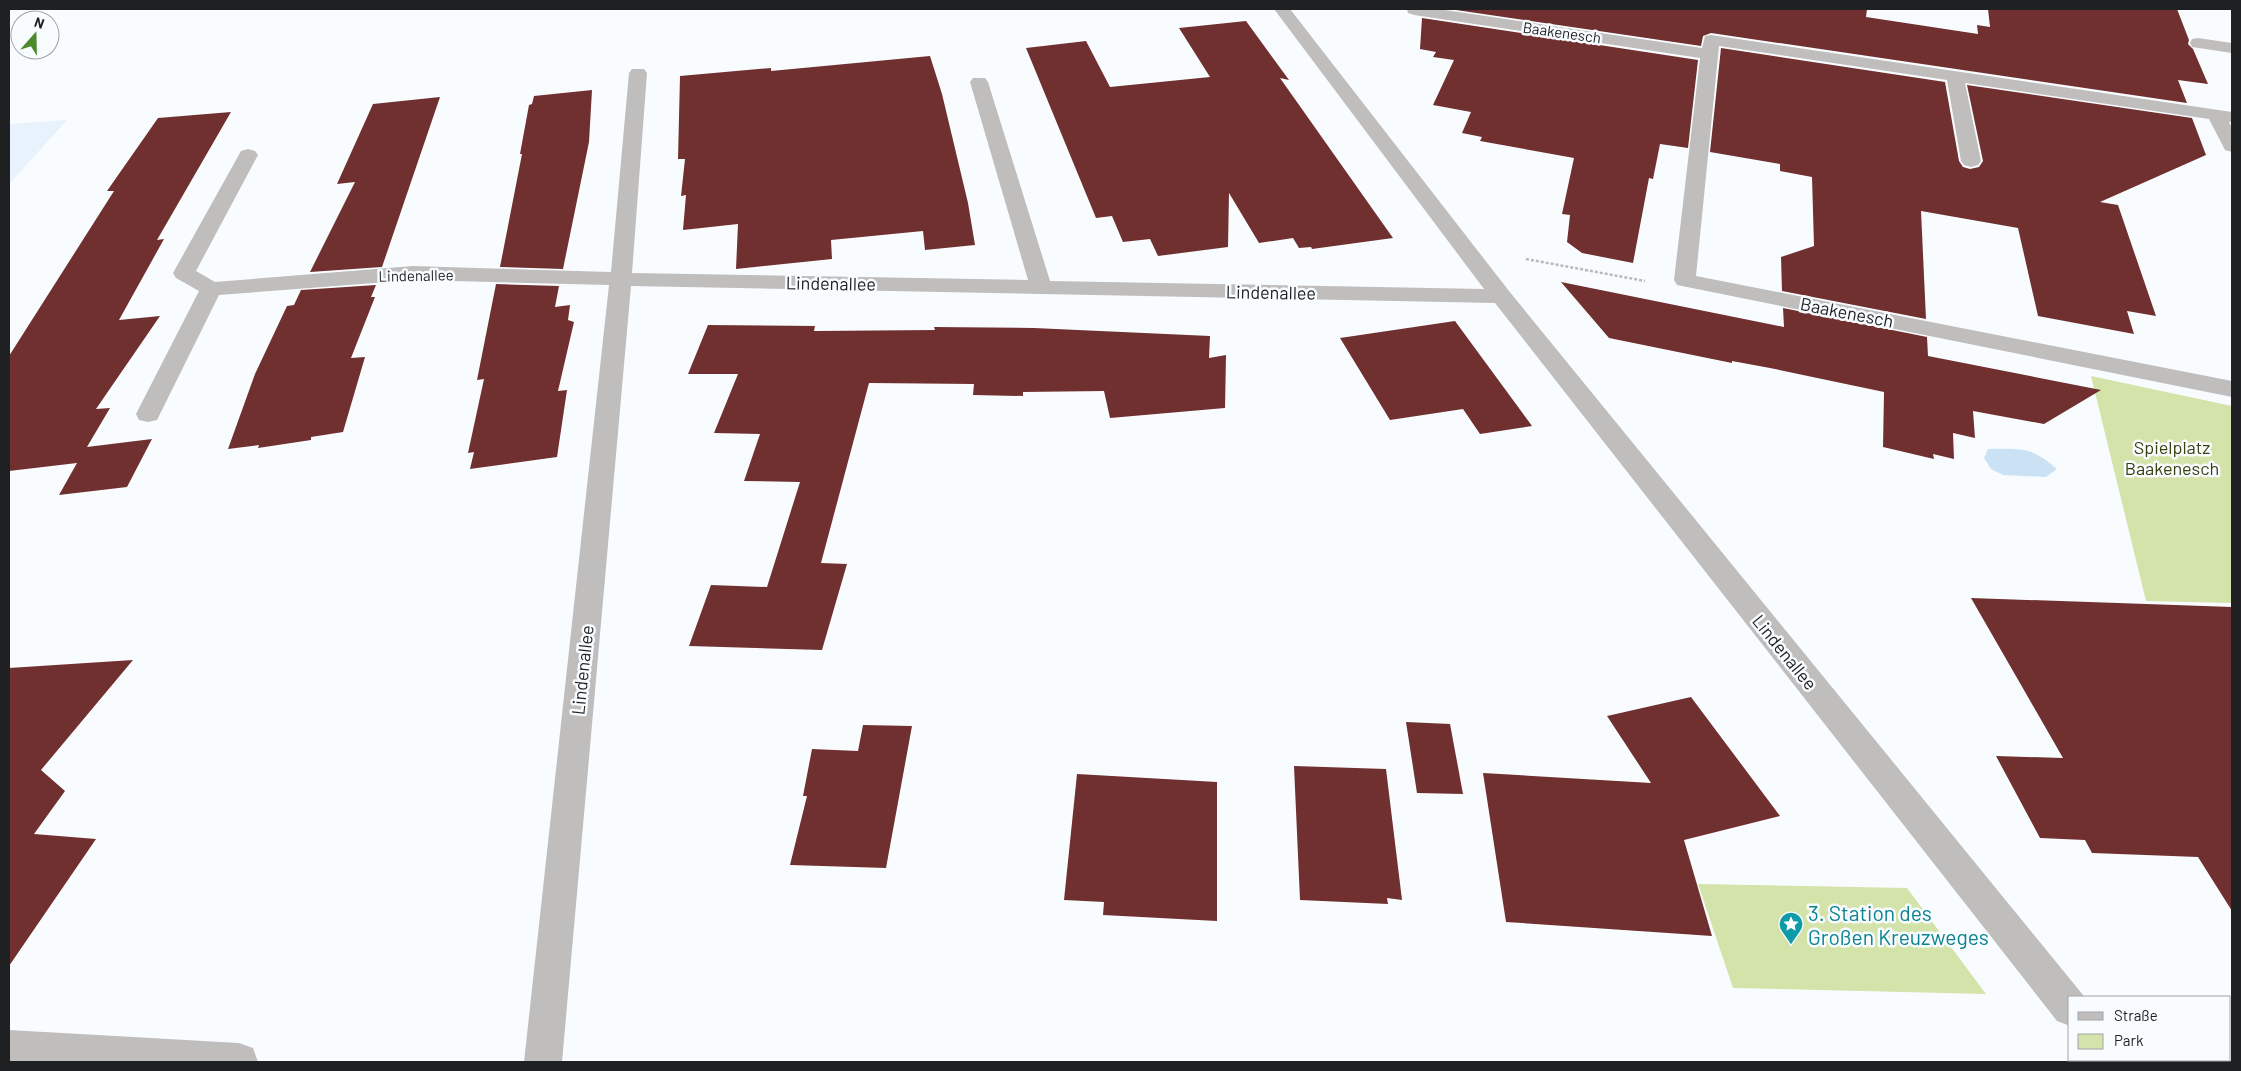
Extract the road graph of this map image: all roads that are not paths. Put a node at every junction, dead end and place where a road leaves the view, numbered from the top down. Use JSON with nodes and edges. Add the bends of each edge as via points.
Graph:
{"nodes":[{"id":1,"x":1282,"y":9,"type":"edge"},
{"id":2,"x":1414,"y":10,"type":"edge"},
{"id":3,"x":2198,"y":43,"type":"dead end"},
{"id":4,"x":2232,"y":48,"type":"edge"},
{"id":5,"x":1710,"y":54,"type":"junction"},
{"id":6,"x":638,"y":73,"type":"dead end"},
{"id":7,"x":1955,"y":76,"type":"junction"},
{"id":8,"x":979,"y":82,"type":"dead end"},
{"id":9,"x":2224,"y":116,"type":"edge"},
{"id":10,"x":2232,"y":146,"type":"edge"},
{"id":11,"x":248,"y":155,"type":"dead end"},
{"id":12,"x":1971,"y":161,"type":"dead end"},
{"id":13,"x":621,"y":279,"type":"junction"},
{"id":14,"x":1041,"y":287,"type":"junction"},
{"id":15,"x":211,"y":289,"type":"junction"},
{"id":16,"x":1501,"y":296,"type":"junction"},
{"id":17,"x":2232,"y":389,"type":"edge"},
{"id":18,"x":148,"y":414,"type":"dead end"},
{"id":19,"x":2068,"y":1005,"type":"edge"},
{"id":20,"x":9,"y":1049,"type":"edge"},
{"id":21,"x":239,"y":1062,"type":"edge"},
{"id":22,"x":543,"y":1062,"type":"edge"}],
"edges":[{"from":1,"to":16,"type":"street","name":"Lindenallee"},
{"from":2,"to":5,"type":"street","name":"Baakenesch"},
{"from":3,"to":4,"type":"street"},
{"from":5,"to":7,"type":"street","via":[[1711,40]]},
{"from":5,"to":17,"type":"street","name":"Baakenesch","via":[[1686,280]]},
{"from":6,"to":13,"type":"street","name":"Lindenallee"},
{"from":7,"to":9,"type":"street"},
{"from":7,"to":12,"type":"street"},
{"from":8,"to":14,"type":"street"},
{"from":9,"to":10,"type":"street"},
{"from":11,"to":15,"type":"street","via":[[184,273]]},
{"from":13,"to":14,"type":"street","name":"Lindenallee"},
{"from":13,"to":15,"type":"street","name":"Lindenallee","via":[[413,273]]},
{"from":13,"to":22,"type":"street","name":"Lindenallee"},
{"from":14,"to":16,"type":"street","name":"Lindenallee"},
{"from":15,"to":18,"type":"street"},
{"from":16,"to":19,"type":"street","name":"Lindenallee"},
{"from":20,"to":21,"type":"street"}]}
